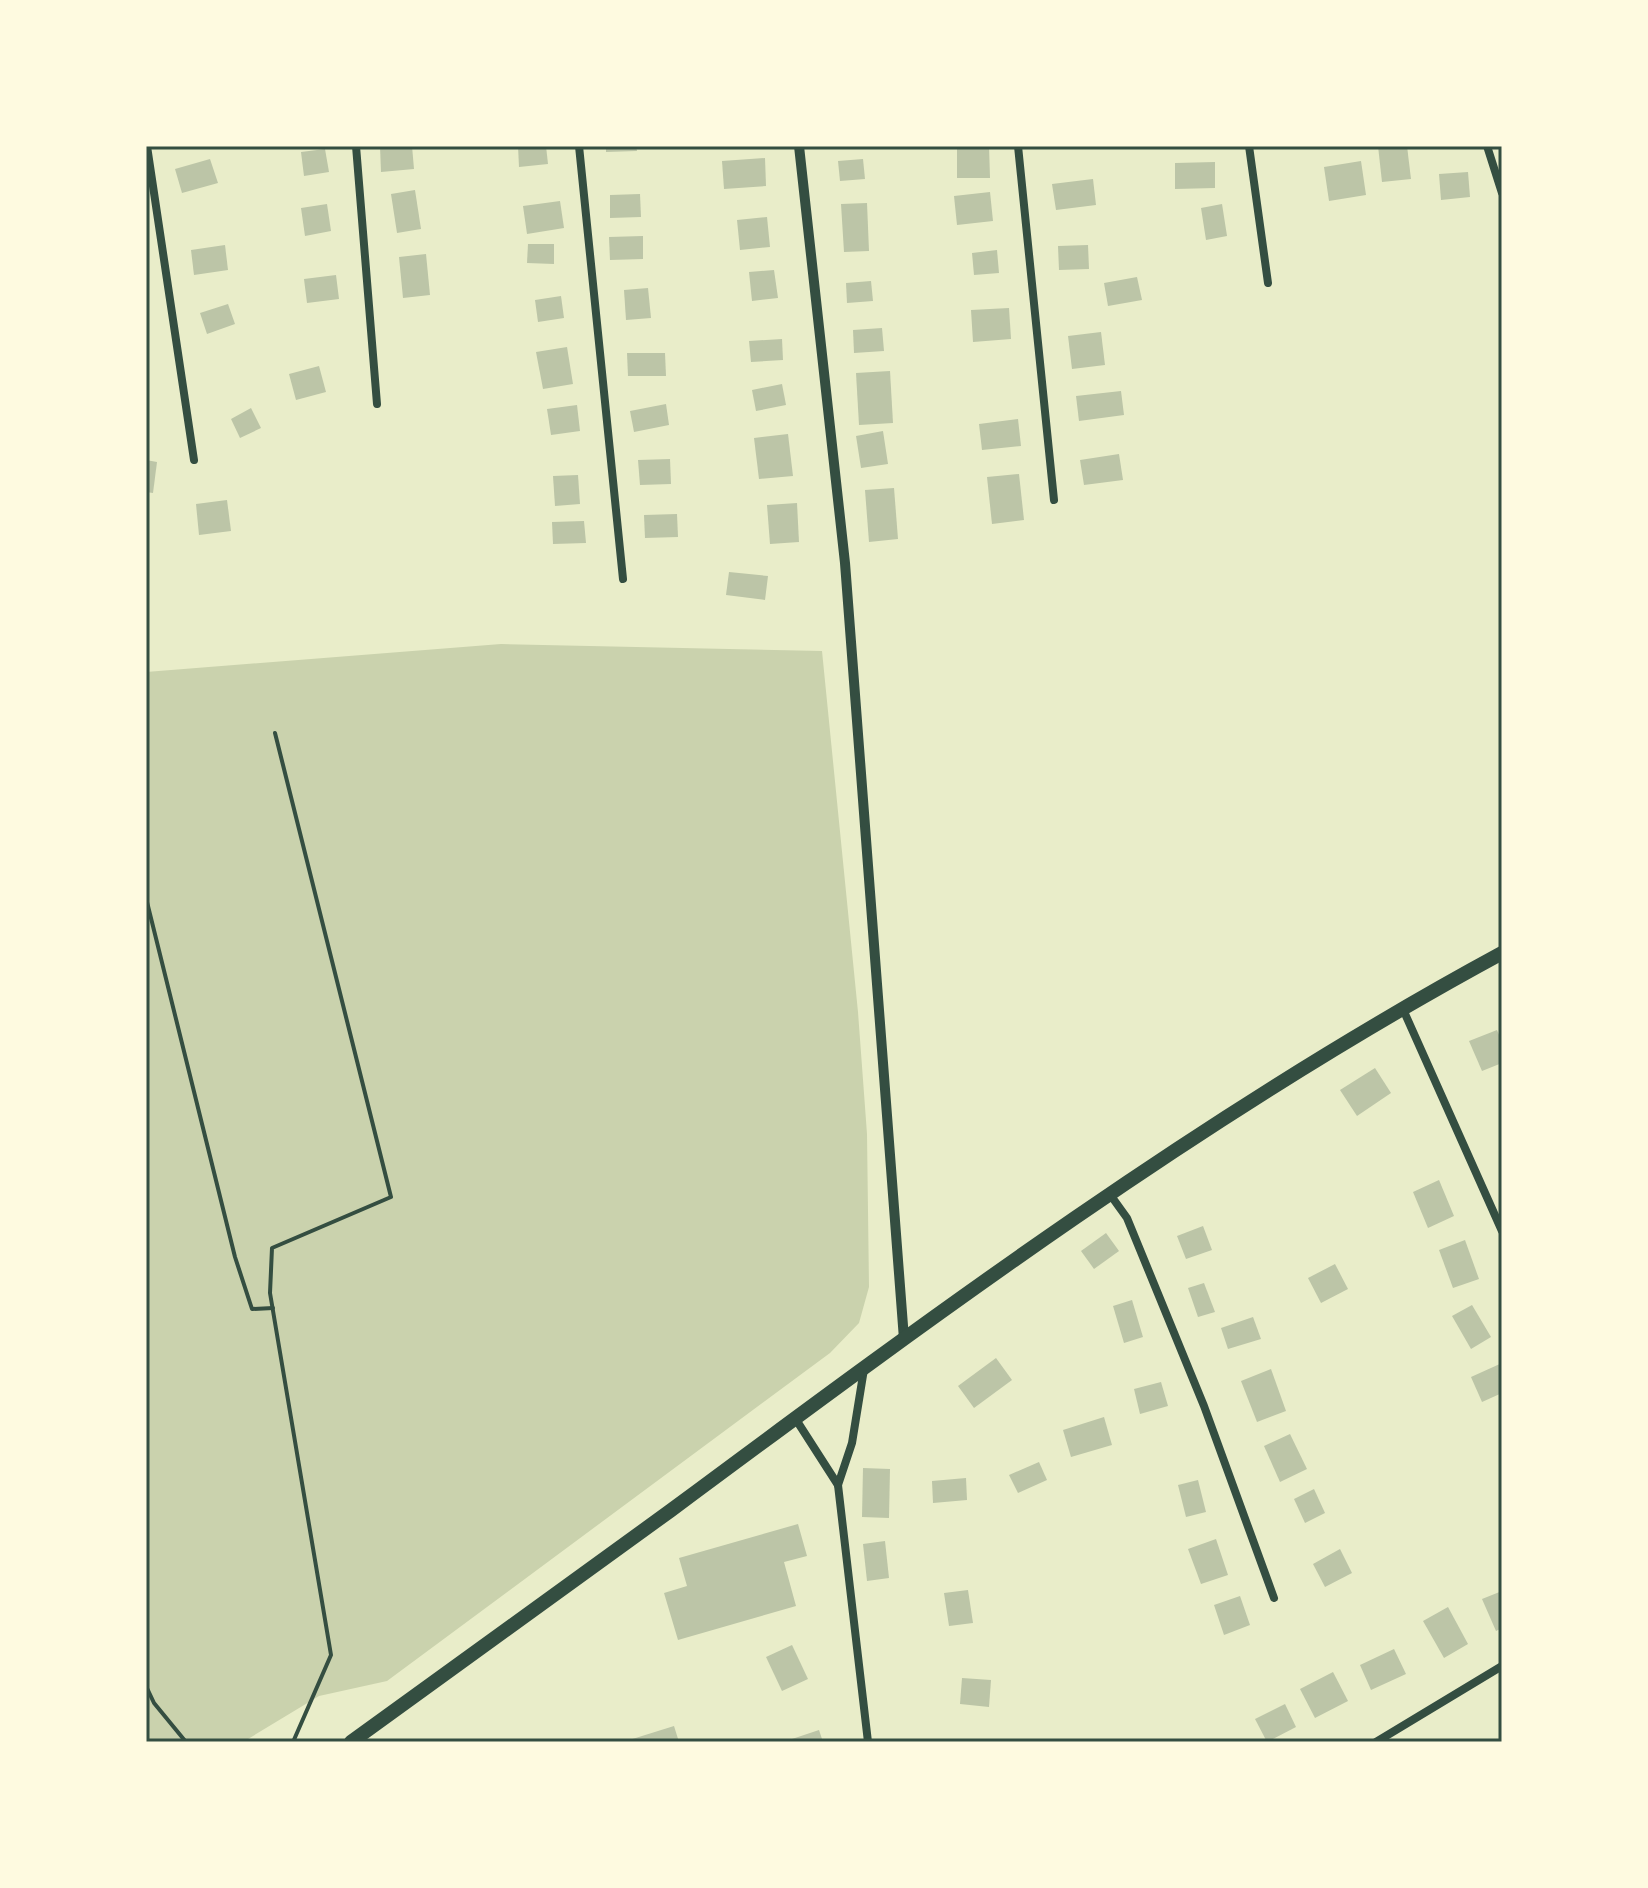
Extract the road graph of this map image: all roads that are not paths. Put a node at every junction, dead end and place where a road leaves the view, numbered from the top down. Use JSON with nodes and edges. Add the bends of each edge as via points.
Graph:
{"nodes":[{"id":1,"x":147,"y":146,"type":"edge"},
{"id":2,"x":356,"y":146,"type":"edge"},
{"id":3,"x":579,"y":146,"type":"edge"},
{"id":4,"x":799,"y":146,"type":"edge"},
{"id":5,"x":1018,"y":146,"type":"edge"},
{"id":6,"x":1249,"y":146,"type":"edge"},
{"id":7,"x":1487,"y":146,"type":"edge"},
{"id":8,"x":1502,"y":193,"type":"edge"},
{"id":9,"x":1268,"y":283,"type":"dead end"},
{"id":10,"x":377,"y":404,"type":"dead end"},
{"id":11,"x":194,"y":460,"type":"dead end"},
{"id":12,"x":1054,"y":500,"type":"dead end"},
{"id":13,"x":623,"y":579,"type":"dead end"},
{"id":14,"x":275,"y":733,"type":"dead end"},
{"id":15,"x":146,"y":898,"type":"edge"},
{"id":16,"x":1502,"y":953,"type":"edge"},
{"id":17,"x":1402,"y":1007,"type":"junction"},
{"id":18,"x":1109,"y":1193,"type":"junction"},
{"id":19,"x":1502,"y":1231,"type":"edge"},
{"id":20,"x":273,"y":1308,"type":"junction"},
{"id":21,"x":904,"y":1339,"type":"junction"},
{"id":22,"x":864,"y":1368,"type":"junction"},
{"id":23,"x":795,"y":1418,"type":"junction"},
{"id":24,"x":838,"y":1485,"type":"junction"},
{"id":25,"x":1274,"y":1598,"type":"dead end"},
{"id":26,"x":1502,"y":1666,"type":"edge"},
{"id":27,"x":146,"y":1686,"type":"edge"},
{"id":28,"x":186,"y":1742,"type":"edge"},
{"id":29,"x":293,"y":1742,"type":"edge"},
{"id":30,"x":351,"y":1742,"type":"edge"},
{"id":31,"x":868,"y":1742,"type":"edge"},
{"id":32,"x":1376,"y":1742,"type":"edge"}],
"edges":[{"from":1,"to":11,"type":"street"},
{"from":2,"to":10,"type":"street"},
{"from":3,"to":13,"type":"street"},
{"from":4,"to":21,"type":"street","via":[[845,563]]},
{"from":5,"to":12,"type":"street"},
{"from":6,"to":9,"type":"street"},
{"from":7,"to":8,"type":"street"},
{"from":14,"to":20,"type":"lane","via":[[391,1197],[272,1248]]},
{"from":15,"to":20,"type":"lane","via":[[235,1257],[252,1309]]},
{"from":16,"to":17,"type":"main road"},
{"from":17,"to":18,"type":"main road"},
{"from":17,"to":19,"type":"street"},
{"from":18,"to":21,"type":"main road"},
{"from":18,"to":25,"type":"street","via":[[1127,1218],[1204,1406]]},
{"from":20,"to":29,"type":"lane","via":[[331,1655]]},
{"from":21,"to":22,"type":"main road"},
{"from":22,"to":23,"type":"main road"},
{"from":22,"to":24,"type":"street","via":[[852,1443]]},
{"from":23,"to":24,"type":"street"},
{"from":23,"to":30,"type":"main road"},
{"from":24,"to":31,"type":"street"},
{"from":26,"to":32,"type":"street"},
{"from":27,"to":28,"type":"lane"}]}
